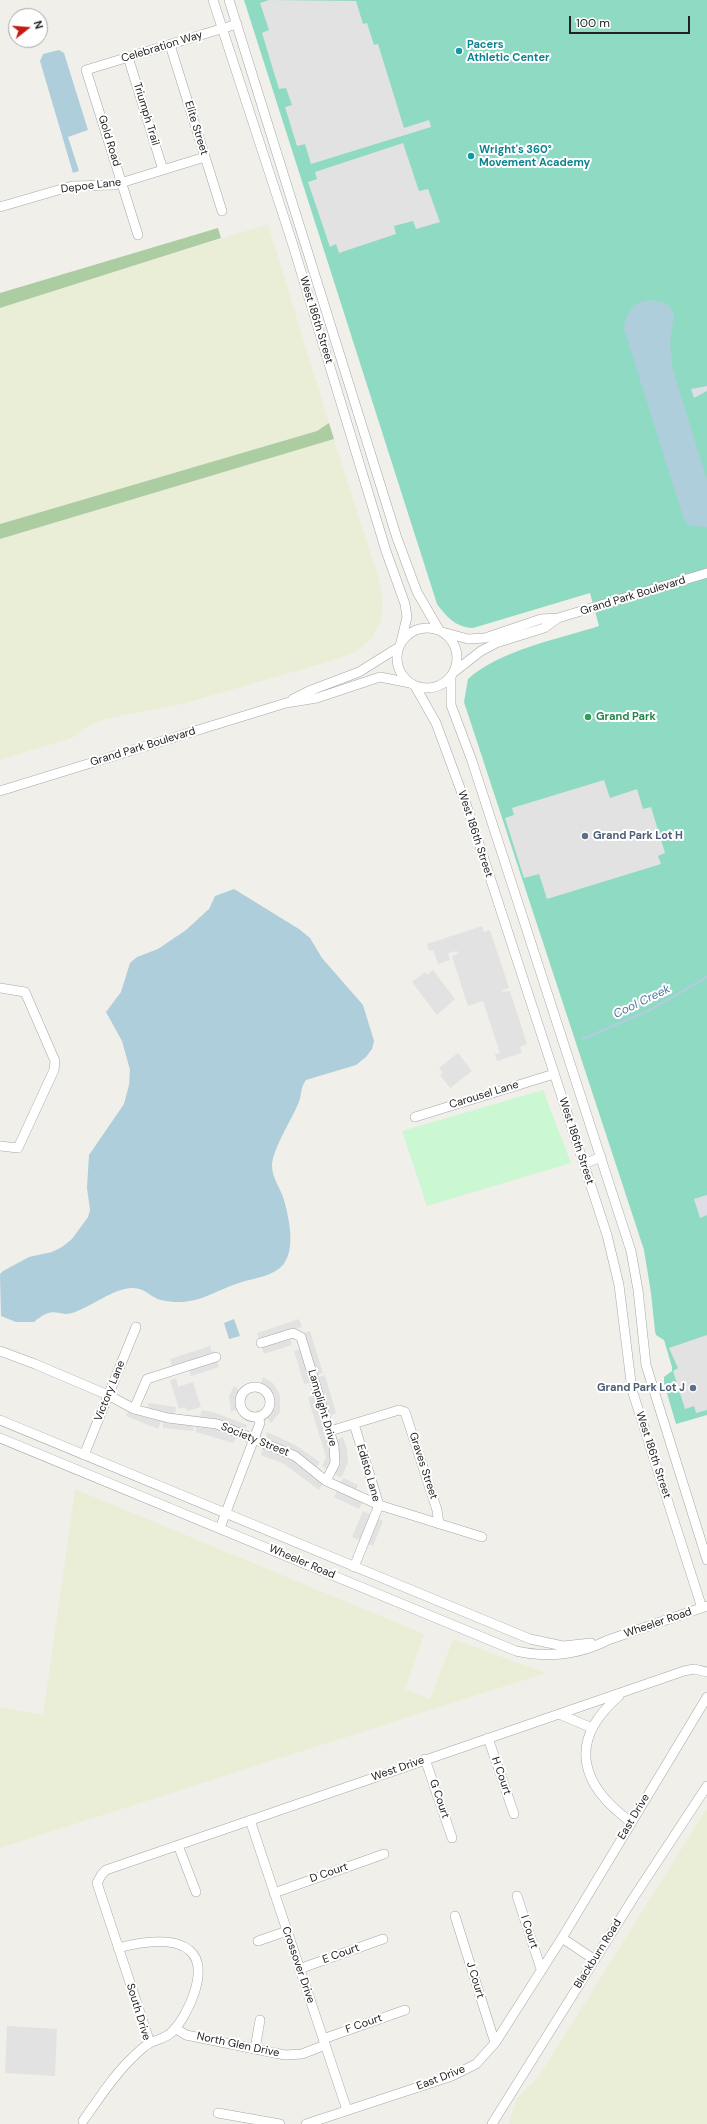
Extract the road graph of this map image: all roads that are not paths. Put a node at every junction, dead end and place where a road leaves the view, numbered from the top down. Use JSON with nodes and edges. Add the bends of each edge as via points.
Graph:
{"nodes":[{"id":1,"x":213,"y":0,"type":"edge"},
{"id":2,"x":229,"y":0,"type":"edge"},
{"id":3,"x":237,"y":24,"type":"junction"},
{"id":4,"x":222,"y":29,"type":"junction"},
{"id":5,"x":170,"y":45,"type":"junction"},
{"id":6,"x":128,"y":57,"type":"junction"},
{"id":7,"x":86,"y":70,"type":"joint"},
{"id":8,"x":204,"y":157,"type":"junction"},
{"id":9,"x":163,"y":170,"type":"junction"},
{"id":10,"x":121,"y":183,"type":"junction"},
{"id":11,"x":1,"y":205,"type":"edge"},
{"id":12,"x":222,"y":211,"type":"dead end"},
{"id":13,"x":138,"y":235,"type":"dead end"},
{"id":14,"x":707,"y":573,"type":"edge"},
{"id":15,"x":558,"y":618,"type":"junction"},
{"id":16,"x":440,"y":631,"type":"junction"},
{"id":17,"x":400,"y":644,"type":"junction"},
{"id":18,"x":452,"y":674,"type":"junction"},
{"id":19,"x":412,"y":684,"type":"junction"},
{"id":20,"x":286,"y":703,"type":"junction"},
{"id":21,"x":0,"y":791,"type":"edge"},
{"id":22,"x":0,"y":988,"type":"edge"},
{"id":23,"x":554,"y":1074,"type":"junction"},
{"id":24,"x":415,"y":1117,"type":"dead end"},
{"id":25,"x":0,"y":1146,"type":"edge"},
{"id":26,"x":601,"y":1157,"type":"junction"},
{"id":27,"x":584,"y":1164,"type":"junction"},
{"id":28,"x":136,"y":1327,"type":"dead end"},
{"id":29,"x":261,"y":1343,"type":"dead end"},
{"id":30,"x":0,"y":1351,"type":"edge"},
{"id":31,"x":216,"y":1357,"type":"dead end"},
{"id":32,"x":108,"y":1395,"type":"junction"},
{"id":33,"x":134,"y":1409,"type":"junction"},
{"id":34,"x":258,"y":1417,"type":"dead end"},
{"id":35,"x":0,"y":1420,"type":"edge"},
{"id":36,"x":354,"y":1424,"type":"junction"},
{"id":37,"x":330,"y":1431,"type":"junction"},
{"id":38,"x":0,"y":1438,"type":"edge"},
{"id":39,"x":253,"y":1439,"type":"junction"},
{"id":40,"x":84,"y":1455,"type":"junction"},
{"id":41,"x":326,"y":1482,"type":"junction"},
{"id":42,"x":379,"y":1505,"type":"junction"},
{"id":43,"x":225,"y":1514,"type":"junction"},
{"id":44,"x":439,"y":1524,"type":"junction"},
{"id":45,"x":220,"y":1528,"type":"junction"},
{"id":46,"x":482,"y":1537,"type":"dead end"},
{"id":47,"x":707,"y":1560,"type":"edge"},
{"id":48,"x":354,"y":1566,"type":"junction"},
{"id":49,"x":705,"y":1607,"type":"edge"},
{"id":50,"x":608,"y":1640,"type":"junction"},
{"id":51,"x":707,"y":1672,"type":"edge"},
{"id":52,"x":623,"y":1692,"type":"junction"},
{"id":53,"x":707,"y":1697,"type":"edge"},
{"id":54,"x":559,"y":1714,"type":"junction"},
{"id":55,"x":592,"y":1728,"type":"junction"},
{"id":56,"x":488,"y":1738,"type":"junction"},
{"id":57,"x":426,"y":1759,"type":"junction"},
{"id":58,"x":707,"y":1786,"type":"edge"},
{"id":59,"x":514,"y":1814,"type":"dead end"},
{"id":60,"x":250,"y":1820,"type":"junction"},
{"id":61,"x":631,"y":1822,"type":"junction"},
{"id":62,"x":452,"y":1838,"type":"dead end"},
{"id":63,"x":178,"y":1845,"type":"junction"},
{"id":64,"x":384,"y":1854,"type":"dead end"},
{"id":65,"x":97,"y":1883,"type":"joint"},
{"id":66,"x":196,"y":1892,"type":"dead end"},
{"id":67,"x":274,"y":1893,"type":"junction"},
{"id":68,"x":517,"y":1896,"type":"dead end"},
{"id":69,"x":455,"y":1916,"type":"dead end"},
{"id":70,"x":287,"y":1931,"type":"junction"},
{"id":71,"x":562,"y":1938,"type":"junction"},
{"id":72,"x":383,"y":1939,"type":"dead end"},
{"id":73,"x":258,"y":1941,"type":"dead end"},
{"id":74,"x":118,"y":1948,"type":"junction"},
{"id":75,"x":595,"y":1960,"type":"junction"},
{"id":76,"x":299,"y":1969,"type":"junction"},
{"id":77,"x":541,"y":1969,"type":"junction"},
{"id":78,"x":406,"y":2010,"type":"dead end"},
{"id":79,"x":260,"y":2020,"type":"dead end"},
{"id":80,"x":175,"y":2028,"type":"junction"},
{"id":81,"x":324,"y":2042,"type":"junction"},
{"id":82,"x":150,"y":2043,"type":"junction"},
{"id":83,"x":495,"y":2043,"type":"junction"},
{"id":84,"x":255,"y":2049,"type":"junction"},
{"id":85,"x":347,"y":2110,"type":"junction"},
{"id":86,"x":218,"y":2113,"type":"dead end"},
{"id":87,"x":83,"y":2121,"type":"dead end"},
{"id":88,"x":280,"y":2124,"type":"edge"},
{"id":89,"x":306,"y":2124,"type":"edge"},
{"id":90,"x":492,"y":2124,"type":"edge"}],
"edges":[{"from":1,"to":4,"type":"street","name":"West 186th Street"},
{"from":2,"to":3,"type":"street","name":"West 186th Street"},
{"from":3,"to":4,"type":"street","name":"Celebration Way"},
{"from":3,"to":16,"type":"street","name":"West 186th Street","via":[[397,538],[417,592]]},
{"from":4,"to":5,"type":"street","name":"Celebration Way"},
{"from":4,"to":17,"type":"street","name":"West 186th Street","via":[[292,242],[386,551],[405,604],[406,617]]},
{"from":5,"to":6,"type":"street","name":"Celebration Way"},
{"from":5,"to":8,"type":"street","name":"Elite Street"},
{"from":6,"to":7,"type":"street","name":"Celebration Way"},
{"from":6,"to":9,"type":"street","name":"Triumph Trail"},
{"from":7,"to":10,"type":"street","name":"Gold Road"},
{"from":8,"to":9,"type":"street","name":"Depoe Lane"},
{"from":8,"to":12,"type":"street","name":"Elite Street"},
{"from":9,"to":10,"type":"street","name":"Depoe Lane"},
{"from":10,"to":11,"type":"street","name":"Depoe Lane","via":[[72,186]]},
{"from":10,"to":13,"type":"street","name":"Gold Road"},
{"from":14,"to":15,"type":"street","name":"Grand Park Boulevard"},
{"from":15,"to":16,"type":"street","name":"Grand Park Boulevard","via":[[541,619],[485,638],[468,639]]},
{"from":15,"to":18,"type":"street","name":"Grand Park Boulevard","via":[[544,628],[481,651]]},
{"from":16,"to":17,"type":"street","via":[[431,628],[419,629],[409,634]]},
{"from":16,"to":18,"type":"street","via":[[450,639],[456,649],[457,660]]},
{"from":17,"to":19,"type":"street","via":[[397,664],[402,675]]},
{"from":17,"to":20,"type":"street","name":"Grand Park Boulevard","via":[[359,672],[309,691]]},
{"from":18,"to":19,"type":"street","via":[[442,684],[432,688]]},
{"from":18,"to":26,"type":"street","name":"West 186th Street","via":[[451,706],[472,761]]},
{"from":19,"to":20,"type":"street","name":"Grand Park Boulevard","via":[[380,677],[317,698]]},
{"from":19,"to":23,"type":"street","name":"West 186th Street","via":[[436,723],[449,755]]},
{"from":20,"to":21,"type":"street","name":"Grand Park Boulevard"},
{"from":22,"to":25,"type":"street","via":[[25,992],[54,1061],[54,1070],[18,1148]]},
{"from":23,"to":24,"type":"street","name":"Carousel Lane"},
{"from":23,"to":27,"type":"street","name":"West 186th Street"},
{"from":26,"to":27,"type":"street"},
{"from":26,"to":47,"type":"street","name":"West 186th Street","via":[[635,1270],[646,1366]]},
{"from":27,"to":49,"type":"street","name":"West 186th Street","via":[[615,1265],[632,1390]]},
{"from":28,"to":32,"type":"street","name":"Victory Lane"},
{"from":29,"to":37,"type":"street","name":"Lamplight Drive","via":[[289,1334],[299,1335]]},
{"from":30,"to":32,"type":"street","name":"Society Street"},
{"from":31,"to":33,"type":"street","via":[[147,1379]]},
{"from":32,"to":33,"type":"street","name":"Society Street"},
{"from":32,"to":40,"type":"street","name":"Victory Lane"},
{"from":33,"to":39,"type":"street","name":"Society Street","via":[[168,1418],[217,1424]]},
{"from":34,"to":39,"type":"street","via":[[260,1423]]},
{"from":35,"to":40,"type":"street","name":"Wheeler Road"},
{"from":36,"to":37,"type":"street"},
{"from":36,"to":42,"type":"street","name":"Edisto Lane"},
{"from":36,"to":44,"type":"street","name":"Graves Street","via":[[402,1411],[406,1415],[437,1510]]},
{"from":37,"to":41,"type":"street","name":"Lamplight Drive","via":[[335,1463]]},
{"from":38,"to":45,"type":"street","name":"Wheeler Road"},
{"from":39,"to":41,"type":"street","name":"Society Street","via":[[295,1456]]},
{"from":39,"to":43,"type":"street"},
{"from":40,"to":43,"type":"street","name":"Wheeler Road"},
{"from":41,"to":42,"type":"street","name":"Society Street"},
{"from":42,"to":44,"type":"street","name":"Society Street"},
{"from":42,"to":48,"type":"street","name":"Edisto Lane"},
{"from":43,"to":45,"type":"street"},
{"from":43,"to":48,"type":"street","name":"Wheeler Road"},
{"from":44,"to":46,"type":"street","name":"Society Street"},
{"from":45,"to":50,"type":"street","name":"Wheeler Road","via":[[516,1650],[540,1655],[567,1654],[593,1648]]},
{"from":48,"to":50,"type":"street","name":"Wheeler Road","via":[[530,1639],[563,1646]]},
{"from":49,"to":50,"type":"street","name":"Wheeler Road"},
{"from":51,"to":52,"type":"street","name":"West Drive","via":[[694,1668]]},
{"from":52,"to":54,"type":"street","name":"West Drive"},
{"from":52,"to":55,"type":"street","via":[[605,1709]]},
{"from":53,"to":61,"type":"street","name":"East Drive"},
{"from":54,"to":55,"type":"street"},
{"from":54,"to":56,"type":"street","name":"West Drive"},
{"from":55,"to":61,"type":"street","via":[[586,1755],[589,1775],[602,1797]]},
{"from":56,"to":57,"type":"street","name":"West Drive"},
{"from":56,"to":59,"type":"street","name":"H Court"},
{"from":57,"to":60,"type":"street","name":"West Drive"},
{"from":57,"to":62,"type":"street","name":"G Court"},
{"from":58,"to":75,"type":"street","name":"Blackburn Road"},
{"from":60,"to":63,"type":"street","name":"West Drive"},
{"from":60,"to":67,"type":"street","name":"Crossover Drive"},
{"from":61,"to":71,"type":"street","name":"East Drive"},
{"from":63,"to":65,"type":"street","name":"West Drive","via":[[112,1867],[102,1874]]},
{"from":63,"to":66,"type":"street"},
{"from":64,"to":67,"type":"street","name":"D Court"},
{"from":65,"to":74,"type":"street","name":"South Drive"},
{"from":67,"to":70,"type":"street","name":"Crossover Drive"},
{"from":68,"to":77,"type":"street","name":"I Court"},
{"from":69,"to":83,"type":"street","name":"J Court"},
{"from":70,"to":73,"type":"street"},
{"from":70,"to":76,"type":"street","name":"Crossover Drive"},
{"from":71,"to":75,"type":"street"},
{"from":71,"to":77,"type":"street","name":"East Drive"},
{"from":72,"to":76,"type":"street","name":"E Court"},
{"from":74,"to":80,"type":"street","via":[[144,1942],[169,1943],[186,1948],[193,1954],[199,1968],[197,1985],[186,2011]]},
{"from":74,"to":82,"type":"street","name":"South Drive"},
{"from":75,"to":90,"type":"street","name":"Blackburn Road"},
{"from":76,"to":81,"type":"street","name":"Crossover Drive"},
{"from":77,"to":83,"type":"street","name":"East Drive"},
{"from":78,"to":81,"type":"street","name":"F Court"},
{"from":79,"to":84,"type":"street"},
{"from":80,"to":82,"type":"street"},
{"from":80,"to":84,"type":"street","name":"North Glen Drive","via":[[186,2035]]},
{"from":81,"to":84,"type":"street","name":"North Glen Drive","via":[[292,2055]]},
{"from":81,"to":85,"type":"street","name":"Crossover Drive"},
{"from":82,"to":87,"type":"street","name":"South Drive","via":[[121,2070]]},
{"from":83,"to":85,"type":"street","name":"East Drive","via":[[476,2064],[452,2076]]},
{"from":85,"to":89,"type":"street","name":"East Drive"},
{"from":86,"to":88,"type":"street"}]}
